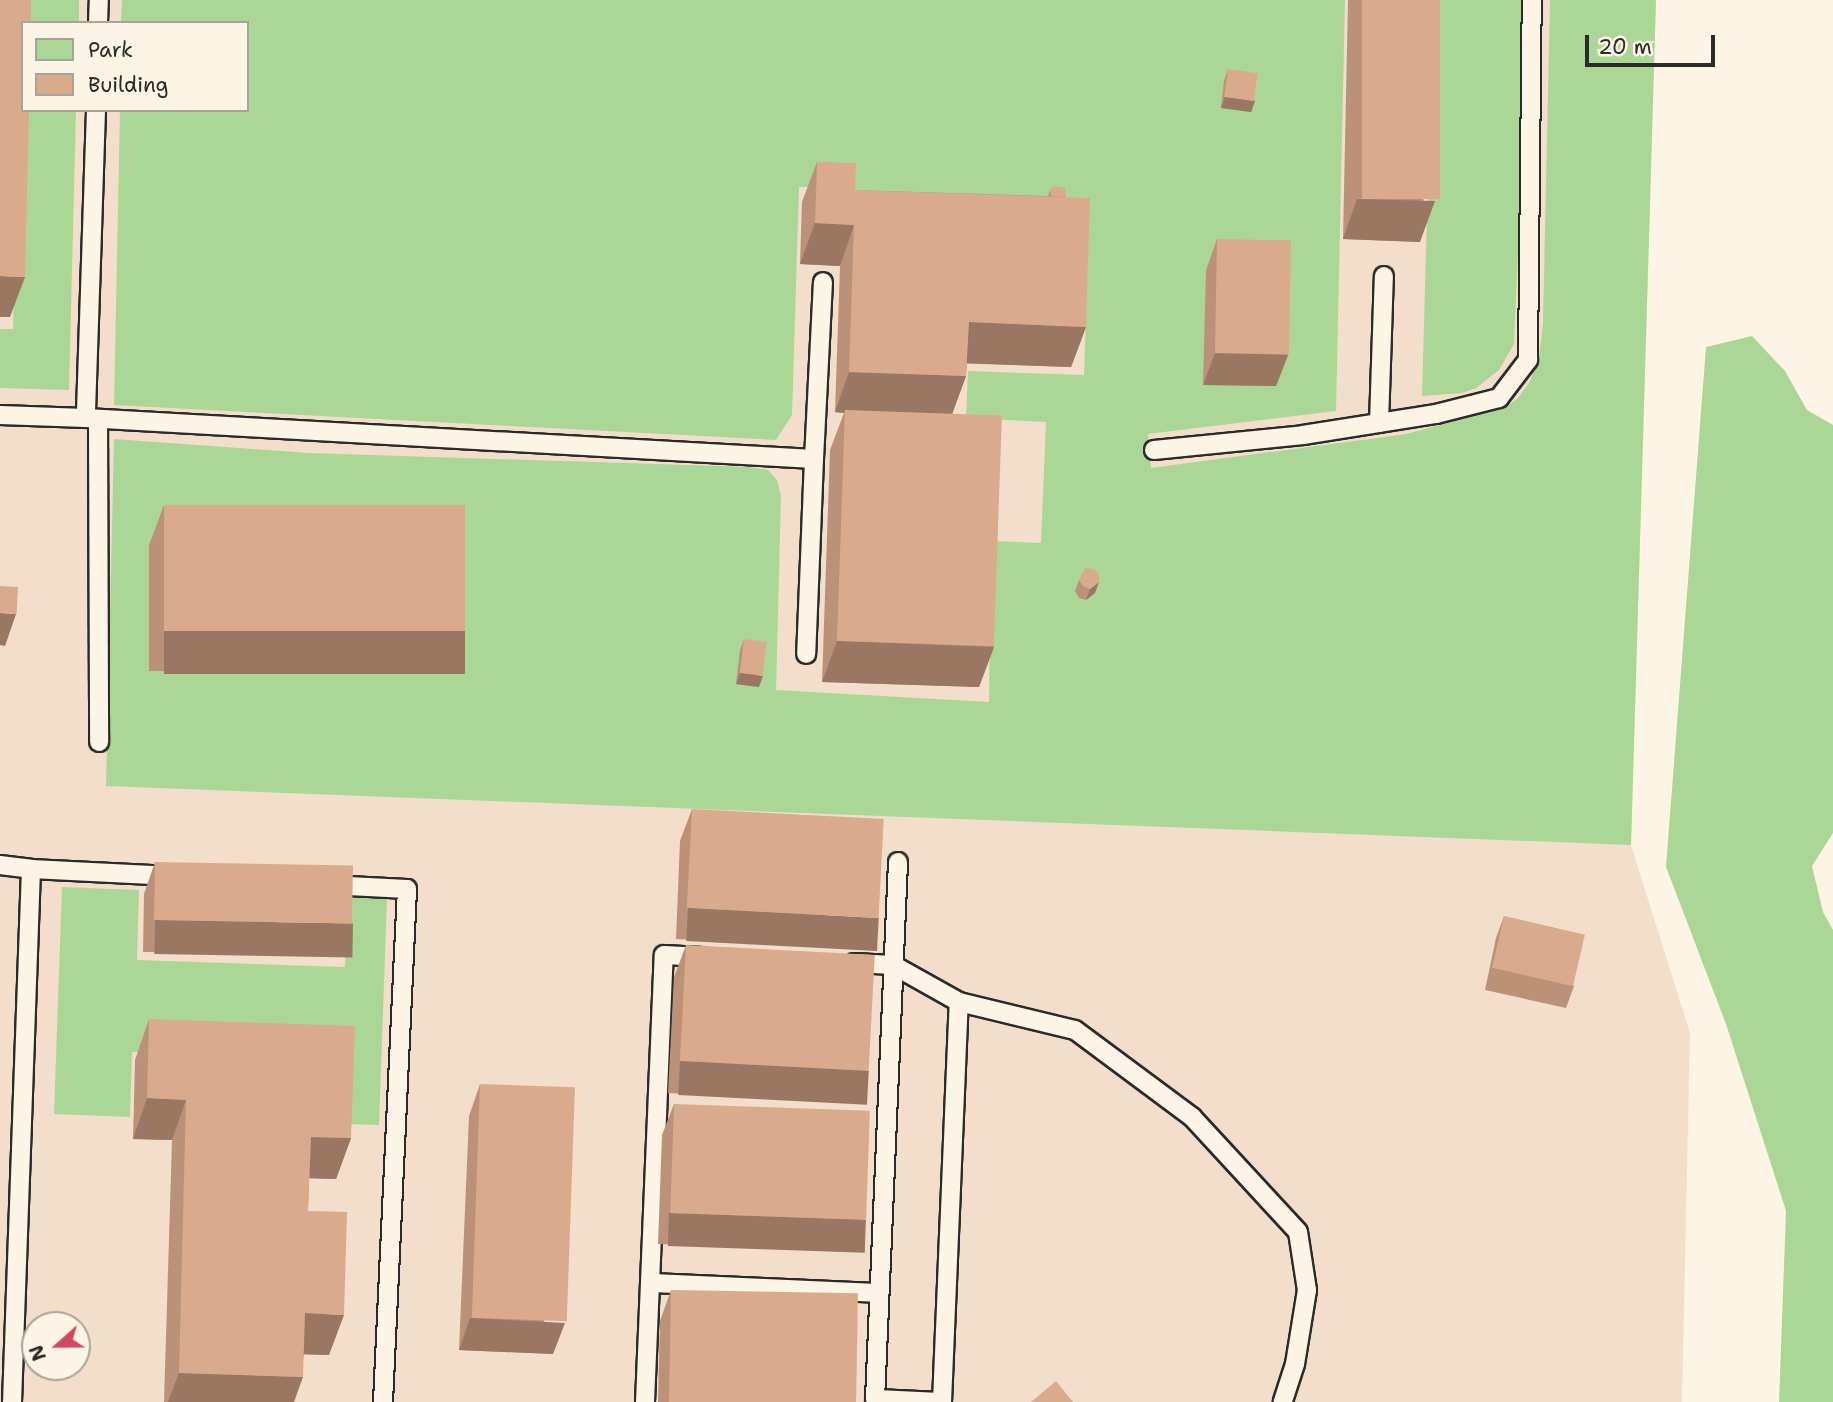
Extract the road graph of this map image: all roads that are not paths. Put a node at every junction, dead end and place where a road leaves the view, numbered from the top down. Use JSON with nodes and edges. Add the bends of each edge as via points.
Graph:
{"nodes":[{"id":1,"x":99,"y":0,"type":"edge"},
{"id":2,"x":1532,"y":0,"type":"edge"},
{"id":3,"x":98,"y":21,"type":"edge"},
{"id":4,"x":96,"y":112,"type":"edge"},
{"id":5,"x":1384,"y":276,"type":"dead end"},
{"id":6,"x":823,"y":282,"type":"dead end"},
{"id":7,"x":0,"y":415,"type":"edge"},
{"id":8,"x":92,"y":419,"type":"junction"},
{"id":9,"x":1379,"y":423,"type":"junction"},
{"id":10,"x":1154,"y":450,"type":"dead end"},
{"id":11,"x":814,"y":459,"type":"junction"},
{"id":12,"x":806,"y":654,"type":"dead end"},
{"id":13,"x":99,"y":742,"type":"dead end"},
{"id":14,"x":898,"y":862,"type":"dead end"},
{"id":15,"x":0,"y":865,"type":"edge"},
{"id":16,"x":31,"y":869,"type":"junction"},
{"id":17,"x":184,"y":877,"type":"edge"},
{"id":18,"x":310,"y":884,"type":"edge"},
{"id":19,"x":718,"y":957,"type":"edge"},
{"id":20,"x":839,"y":963,"type":"edge"},
{"id":21,"x":893,"y":965,"type":"junction"},
{"id":22,"x":959,"y":1002,"type":"junction"},
{"id":23,"x":650,"y":1283,"type":"junction"},
{"id":24,"x":879,"y":1293,"type":"junction"},
{"id":25,"x":12,"y":1402,"type":"edge"},
{"id":26,"x":383,"y":1402,"type":"edge"},
{"id":27,"x":645,"y":1402,"type":"edge"},
{"id":28,"x":1283,"y":1402,"type":"edge"}],
"edges":[{"from":1,"to":3,"type":"lane"},
{"from":2,"to":9,"type":"lane","via":[[1528,360],[1499,398]]},
{"from":4,"to":8,"type":"lane"},
{"from":5,"to":9,"type":"lane"},
{"from":6,"to":11,"type":"lane"},
{"from":7,"to":8,"type":"lane"},
{"from":8,"to":11,"type":"lane"},
{"from":8,"to":13,"type":"lane"},
{"from":9,"to":10,"type":"lane"},
{"from":11,"to":12,"type":"lane"},
{"from":14,"to":21,"type":"lane"},
{"from":15,"to":16,"type":"lane"},
{"from":16,"to":17,"type":"lane"},
{"from":16,"to":25,"type":"lane"},
{"from":18,"to":26,"type":"lane","via":[[407,889]]},
{"from":19,"to":23,"type":"lane","via":[[664,955],[664,1109]]},
{"from":20,"to":21,"type":"lane"},
{"from":21,"to":22,"type":"lane"},
{"from":21,"to":24,"type":"lane","via":[[880,1118]]},
{"from":22,"to":24,"type":"lane","via":[[942,1402],[875,1399]]},
{"from":22,"to":28,"type":"lane","via":[[1075,1030],[1192,1117],[1298,1232],[1307,1290],[1295,1364]]},
{"from":23,"to":24,"type":"lane"},
{"from":23,"to":27,"type":"lane"}]}
